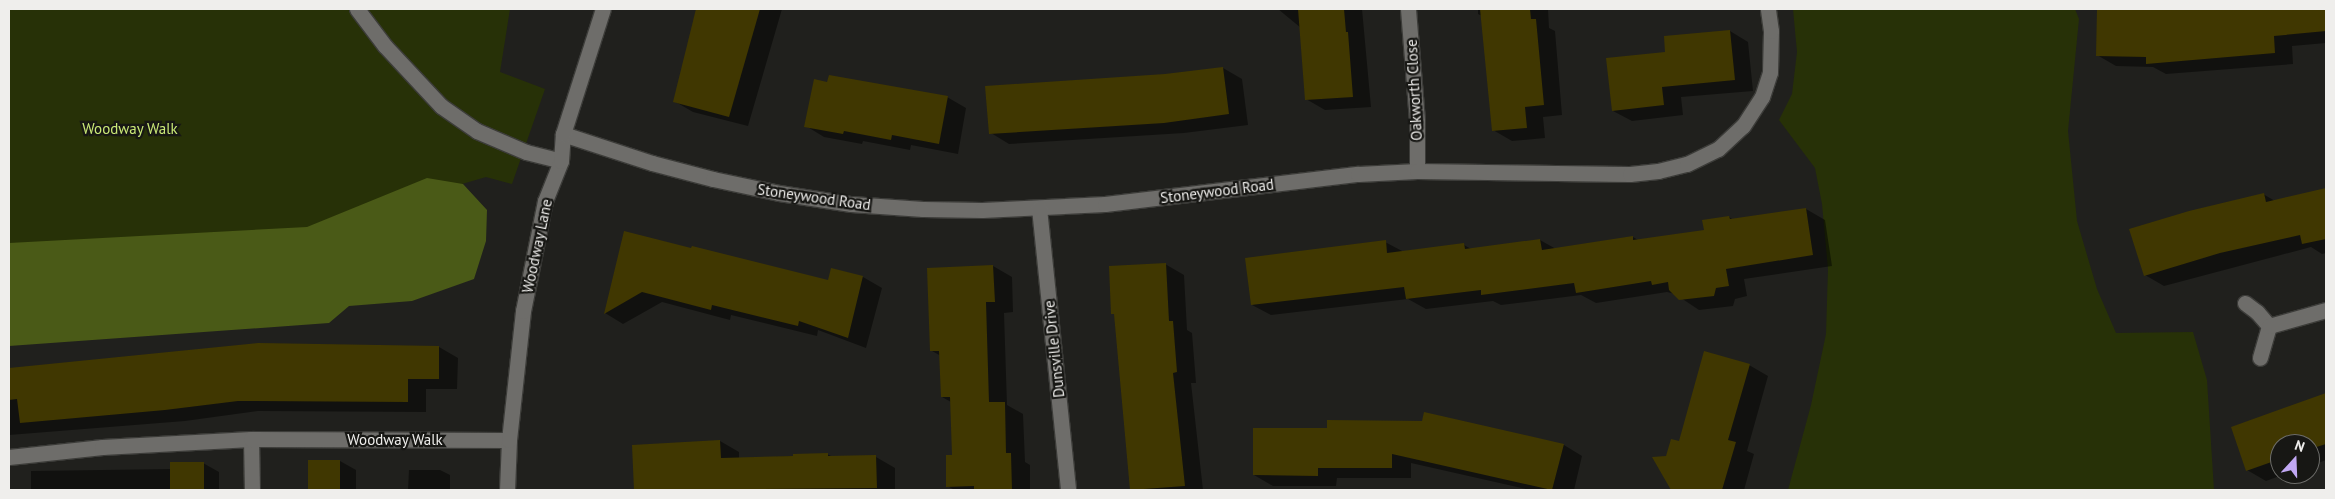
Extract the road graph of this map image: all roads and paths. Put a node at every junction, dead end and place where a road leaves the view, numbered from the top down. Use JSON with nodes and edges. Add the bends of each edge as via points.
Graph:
{"nodes":[{"id":1,"x":356,"y":9,"type":"edge"},
{"id":2,"x":603,"y":9,"type":"edge"},
{"id":3,"x":1408,"y":9,"type":"edge"},
{"id":4,"x":1768,"y":9,"type":"edge"},
{"id":5,"x":563,"y":134,"type":"junction"},
{"id":6,"x":561,"y":161,"type":"junction"},
{"id":7,"x":1417,"y":172,"type":"junction"},
{"id":8,"x":1039,"y":208,"type":"junction"},
{"id":9,"x":2245,"y":303,"type":"dead end"},
{"id":10,"x":2326,"y":310,"type":"edge"},
{"id":11,"x":2269,"y":326,"type":"junction"},
{"id":12,"x":2260,"y":358,"type":"dead end"},
{"id":13,"x":251,"y":439,"type":"junction"},
{"id":14,"x":509,"y":440,"type":"junction"},
{"id":15,"x":9,"y":457,"type":"edge"},
{"id":16,"x":252,"y":490,"type":"edge"},
{"id":17,"x":507,"y":490,"type":"edge"},
{"id":18,"x":1068,"y":490,"type":"edge"}],
"edges":[{"from":1,"to":6,"type":"street","via":[[385,46],[441,106],[477,131],[526,152]]},
{"from":2,"to":5,"type":"street","name":"Woodway Lane"},
{"from":3,"to":7,"type":"street","name":"Oakworth Close","via":[[1417,122]]},
{"from":4,"to":7,"type":"street","name":"Stoneywood Road","via":[[1770,72],[1762,97],[1743,126],[1718,149],[1687,164],[1630,174]]},
{"from":5,"to":6,"type":"street","name":"Woodway Lane"},
{"from":5,"to":8,"type":"street","name":"Stoneywood Road","via":[[713,180],[779,193],[851,204],[922,209]]},
{"from":6,"to":14,"type":"street","name":"Woodway Lane","via":[[545,201],[523,311]]},
{"from":7,"to":8,"type":"street","name":"Stoneywood Road","via":[[1358,174],[1105,204]]},
{"from":8,"to":18,"type":"street","name":"Dunsville Drive"},
{"from":9,"to":11,"type":"street"},
{"from":10,"to":11,"type":"street"},
{"from":11,"to":12,"type":"street"},
{"from":13,"to":14,"type":"street","name":"Woodway Walk"},
{"from":13,"to":15,"type":"street","name":"Woodway Walk","via":[[102,447]]},
{"from":13,"to":16,"type":"street"},
{"from":14,"to":17,"type":"street","name":"Woodway Lane"}]}
